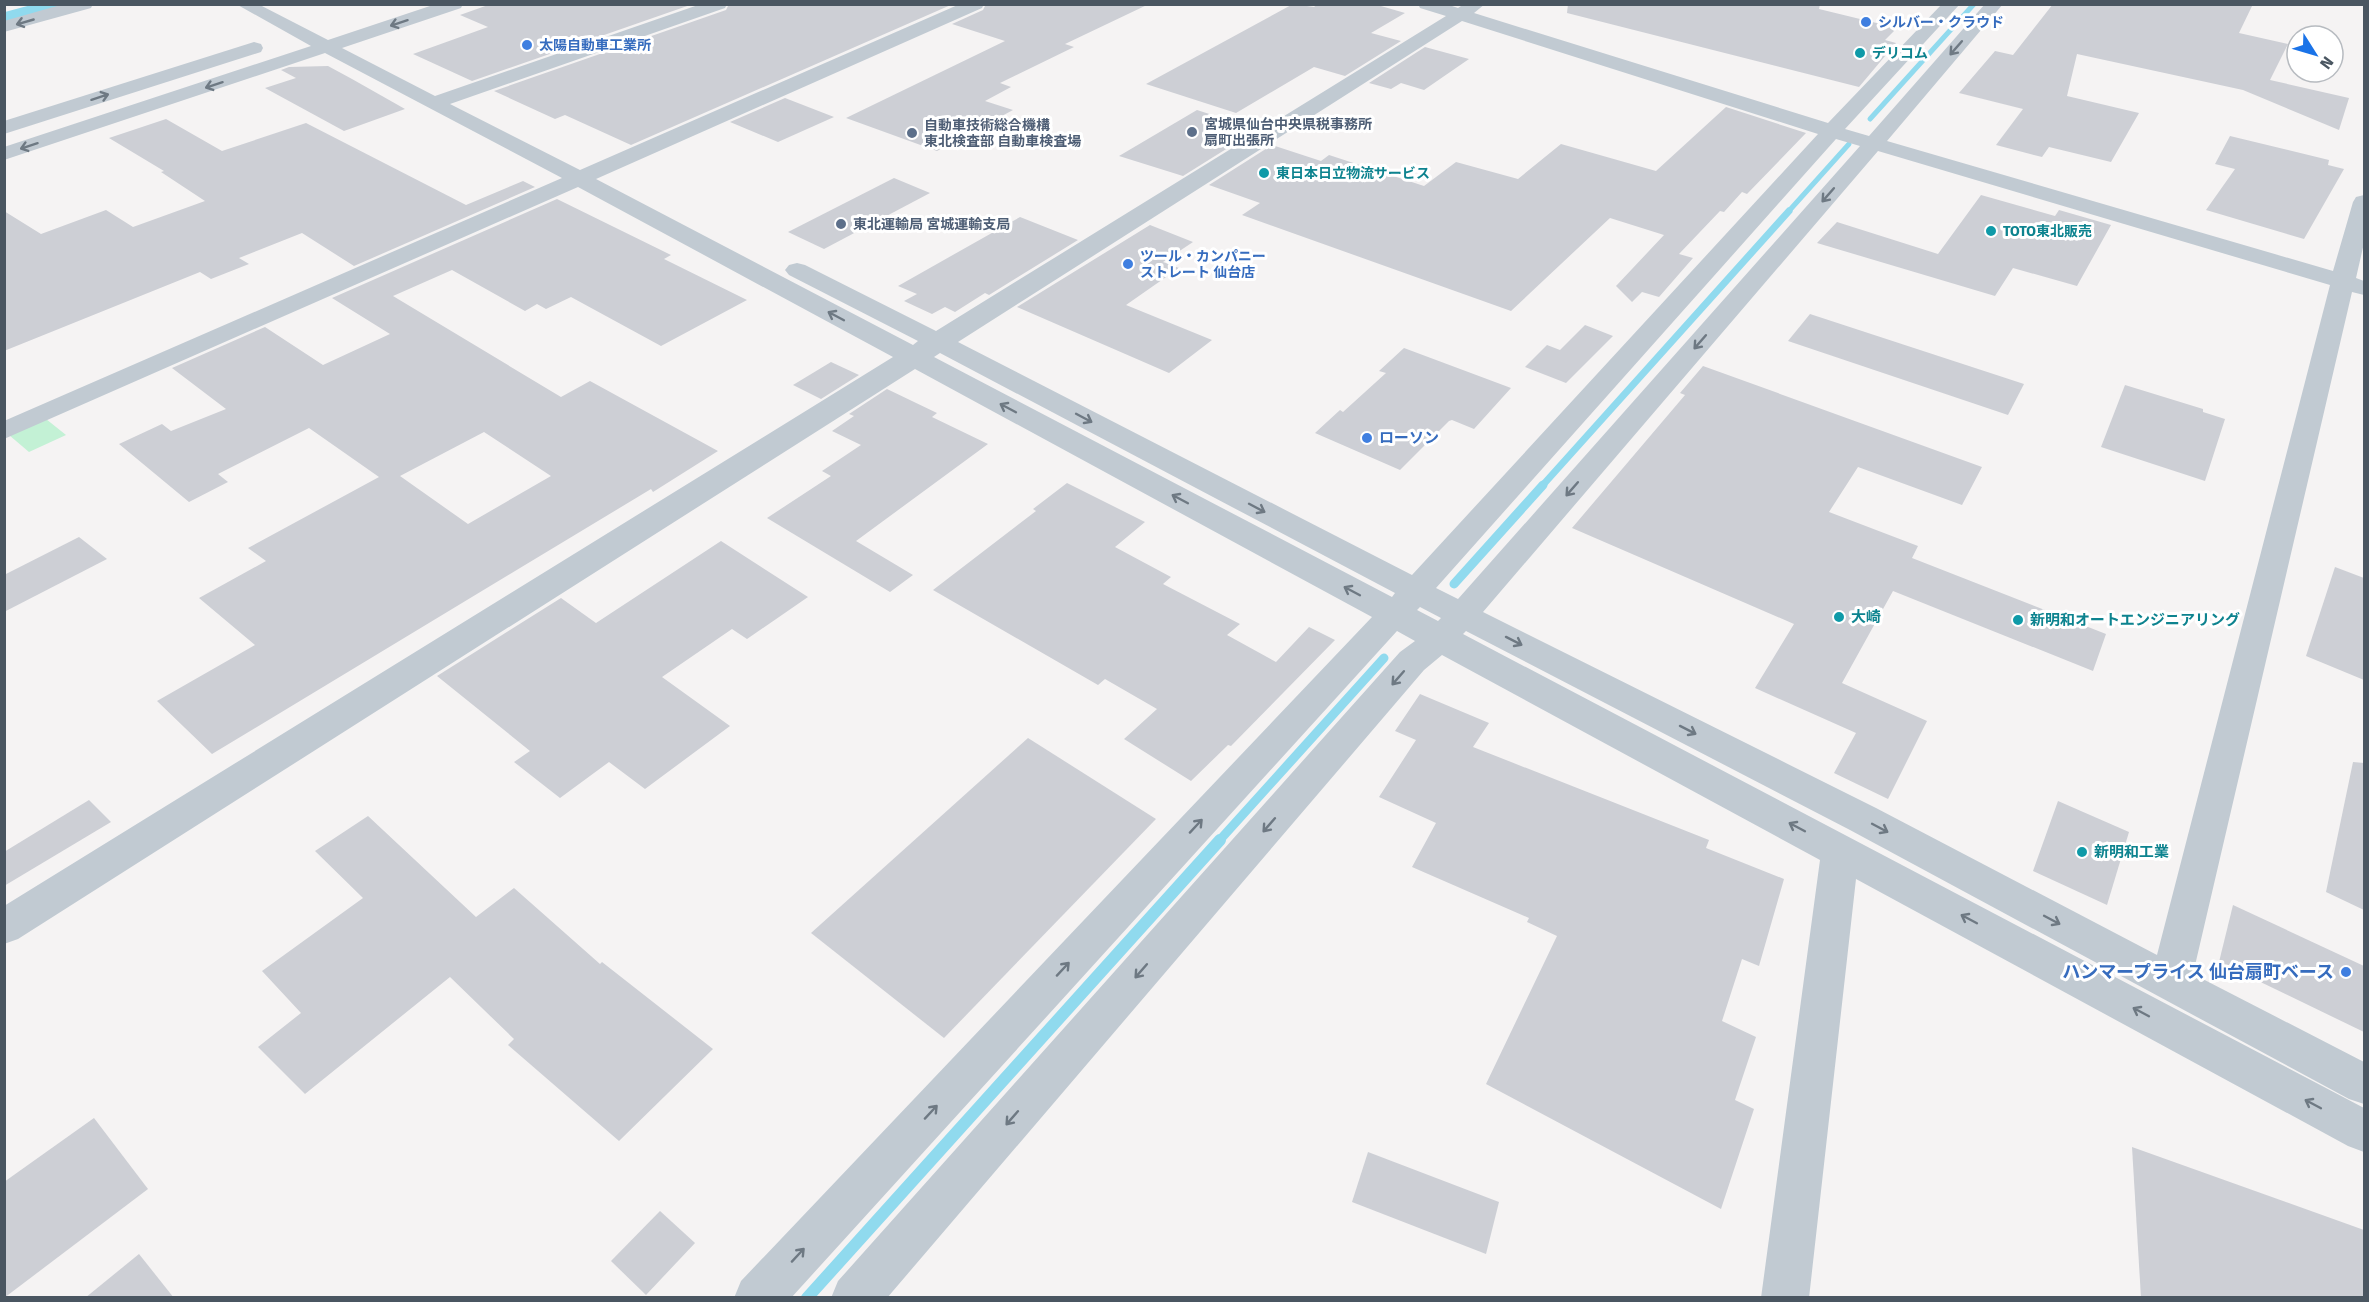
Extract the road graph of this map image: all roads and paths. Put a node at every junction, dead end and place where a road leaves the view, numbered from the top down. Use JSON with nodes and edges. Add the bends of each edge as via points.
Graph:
{"nodes":[{"id":1,"x":85,"y":4,"type":"edge"},
{"id":2,"x":244,"y":4,"type":"edge"},
{"id":3,"x":278,"y":4,"type":"edge"},
{"id":4,"x":455,"y":4,"type":"edge"},
{"id":5,"x":719,"y":4,"type":"edge"},
{"id":6,"x":976,"y":4,"type":"edge"},
{"id":7,"x":1426,"y":4,"type":"edge"},
{"id":8,"x":1952,"y":4,"type":"edge"},
{"id":9,"x":1995,"y":4,"type":"edge"},
{"id":10,"x":1467,"y":8,"type":"edge"},
{"id":11,"x":4,"y":27,"type":"edge"},
{"id":12,"x":325,"y":37,"type":"junction"},
{"id":13,"x":353,"y":38,"type":"junction"},
{"id":14,"x":282,"y":39,"type":"junction"},
{"id":15,"x":460,"y":96,"type":"junction"},
{"id":16,"x":433,"y":104,"type":"junction"},
{"id":17,"x":1838,"y":126,"type":"junction"},
{"id":18,"x":4,"y":128,"type":"edge"},
{"id":19,"x":1878,"y":138,"type":"junction"},
{"id":20,"x":4,"y":154,"type":"edge"},
{"id":21,"x":590,"y":175,"type":"junction"},
{"id":22,"x":2364,"y":202,"type":"edge"},
{"id":23,"x":2354,"y":278,"type":"edge"},
{"id":24,"x":927,"y":350,"type":"junction"},
{"id":25,"x":4,"y":431,"type":"edge"},
{"id":26,"x":1404,"y":602,"type":"junction"},
{"id":27,"x":1451,"y":627,"type":"junction"},
{"id":28,"x":1840,"y":850,"type":"junction"},
{"id":29,"x":4,"y":927,"type":"edge"},
{"id":30,"x":2170,"y":983,"type":"junction"},
{"id":31,"x":2364,"y":1084,"type":"edge"},
{"id":32,"x":2364,"y":1131,"type":"edge"},
{"id":33,"x":759,"y":1298,"type":"edge"},
{"id":34,"x":855,"y":1298,"type":"edge"},
{"id":35,"x":1785,"y":1298,"type":"edge"}],
"edges":[{"from":1,"to":11,"type":"street","one_way":true},
{"from":2,"to":14,"type":"street"},
{"from":3,"to":12,"type":"street"},
{"from":4,"to":13,"type":"street","one_way":true},
{"from":5,"to":15,"type":"street"},
{"from":6,"to":21,"type":"street"},
{"from":7,"to":10,"type":"street"},
{"from":8,"to":17,"type":"street"},
{"from":9,"to":19,"type":"street","one_way":true},
{"from":10,"to":17,"type":"street"},
{"from":10,"to":24,"type":"street"},
{"from":12,"to":13,"type":"street"},
{"from":12,"to":14,"type":"street"},
{"from":12,"to":16,"type":"street"},
{"from":12,"to":20,"type":"street","one_way":true},
{"from":13,"to":15,"type":"street"},
{"from":18,"to":14,"type":"street","one_way":true},
{"from":15,"to":16,"type":"street"},
{"from":15,"to":21,"type":"street"},
{"from":16,"to":21,"type":"street"},
{"from":17,"to":19,"type":"street"},
{"from":17,"to":26,"type":"street"},
{"from":19,"to":23,"type":"street"},
{"from":19,"to":27,"type":"street","one_way":true},
{"from":21,"to":24,"type":"street"},
{"from":21,"to":25,"type":"street"},
{"from":22,"to":23,"type":"street"},
{"from":23,"to":30,"type":"street"},
{"from":24,"to":26,"type":"street"},
{"from":24,"to":29,"type":"street"},
{"from":26,"to":27,"type":"street"},
{"from":33,"to":26,"type":"street","one_way":true},
{"from":28,"to":27,"type":"street","one_way":true},
{"from":27,"to":30,"type":"street","one_way":true,"via":[[1863,819]]},
{"from":27,"to":34,"type":"street","one_way":true,"via":[[1412,661]]},
{"from":32,"to":28,"type":"street","one_way":true},
{"from":28,"to":35,"type":"street"},
{"from":30,"to":31,"type":"street"}]}
